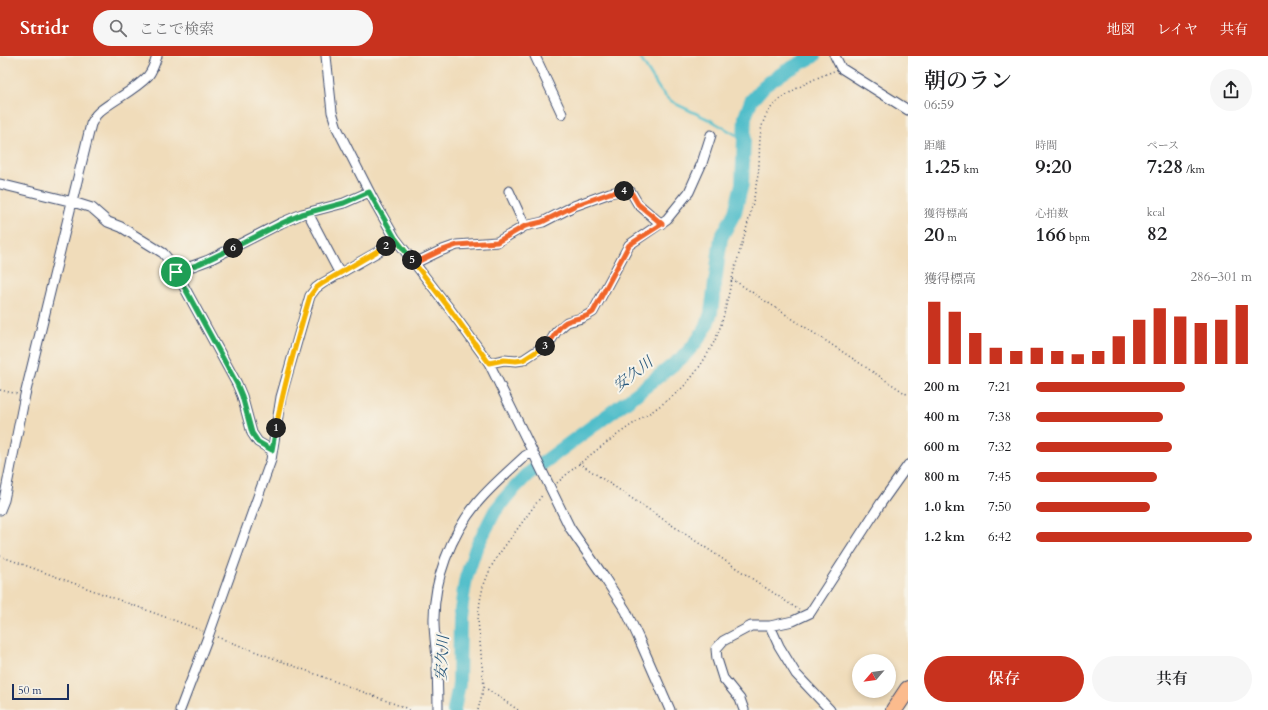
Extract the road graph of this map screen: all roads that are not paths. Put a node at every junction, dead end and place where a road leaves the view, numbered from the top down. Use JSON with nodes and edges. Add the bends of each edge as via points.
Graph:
{"nodes":[{"id":1,"x":157,"y":56,"type":"edge"},
{"id":2,"x":326,"y":56,"type":"edge"},
{"id":3,"x":535,"y":56,"type":"edge"},
{"id":4,"x":835,"y":56,"type":"edge"},
{"id":5,"x":908,"y":110,"type":"edge"},
{"id":6,"x":562,"y":114,"type":"dead end"},
{"id":7,"x":711,"y":135,"type":"dead end"},
{"id":8,"x":0,"y":184,"type":"edge"},
{"id":9,"x":509,"y":191,"type":"dead end"},
{"id":10,"x":369,"y":192,"type":"junction"},
{"id":11,"x":73,"y":202,"type":"junction"},
{"id":12,"x":308,"y":213,"type":"junction"},
{"id":13,"x":662,"y":224,"type":"junction"},
{"id":14,"x":525,"y":226,"type":"junction"},
{"id":15,"x":395,"y":238,"type":"junction"},
{"id":16,"x":415,"y":263,"type":"junction"},
{"id":17,"x":176,"y":272,"type":"junction"},
{"id":18,"x":340,"y":274,"type":"junction"},
{"id":19,"x":489,"y":363,"type":"junction"},
{"id":20,"x":272,"y":450,"type":"junction"},
{"id":21,"x":532,"y":452,"type":"junction"},
{"id":22,"x":908,"y":465,"type":"edge"},
{"id":23,"x":0,"y":510,"type":"edge"},
{"id":24,"x":770,"y":626,"type":"junction"},
{"id":25,"x":908,"y":689,"type":"edge"},
{"id":26,"x":180,"y":710,"type":"edge"},
{"id":27,"x":438,"y":710,"type":"edge"},
{"id":28,"x":670,"y":710,"type":"edge"},
{"id":29,"x":744,"y":710,"type":"edge"},
{"id":30,"x":830,"y":710,"type":"edge"},
{"id":31,"x":894,"y":710,"type":"edge"}],
"edges":[{"from":1,"to":11,"type":"street","via":[[154,67],[141,82],[96,115],[91,124]]},
{"from":2,"to":10,"type":"street","via":[[332,112]]},
{"from":3,"to":6,"type":"street"},
{"from":4,"to":5,"type":"street","via":[[840,67]]},
{"from":7,"to":13,"type":"street","via":[[702,164],[689,192]]},
{"from":8,"to":11,"type":"street"},
{"from":9,"to":14,"type":"street"},
{"from":10,"to":12,"type":"street","via":[[344,203]]},
{"from":10,"to":15,"type":"street"},
{"from":11,"to":17,"type":"street","via":[[92,208],[108,222],[145,241],[168,259]]},
{"from":11,"to":23,"type":"street","via":[[25,395]]},
{"from":12,"to":17,"type":"street","via":[[280,224],[210,260]]},
{"from":12,"to":18,"type":"street"},
{"from":13,"to":14,"type":"street","via":[[638,204],[631,192],[619,191],[574,206],[542,222]]},
{"from":13,"to":19,"type":"street","via":[[629,245],[593,312],[567,322],[560,327],[550,342],[523,360]]},
{"from":14,"to":16,"type":"street","via":[[497,242],[457,245]]},
{"from":15,"to":16,"type":"street"},
{"from":15,"to":18,"type":"street","via":[[381,250]]},
{"from":16,"to":19,"type":"street"},
{"from":17,"to":20,"type":"street","via":[[237,384],[252,433],[258,442]]},
{"from":18,"to":20,"type":"street","via":[[319,286],[310,296],[281,397]]},
{"from":19,"to":21,"type":"street"},
{"from":20,"to":26,"type":"street","via":[[268,468]]},
{"from":21,"to":27,"type":"street","via":[[477,504],[462,524],[443,566],[434,622]]},
{"from":21,"to":28,"type":"street","via":[[570,528],[626,611]]},
{"from":22,"to":24,"type":"street","via":[[810,613],[793,621]]},
{"from":24,"to":29,"type":"street","via":[[751,626],[722,641],[716,649],[723,678],[740,699]]},
{"from":24,"to":30,"type":"street","via":[[796,674]]},
{"from":25,"to":31,"type":"highway"}]}
